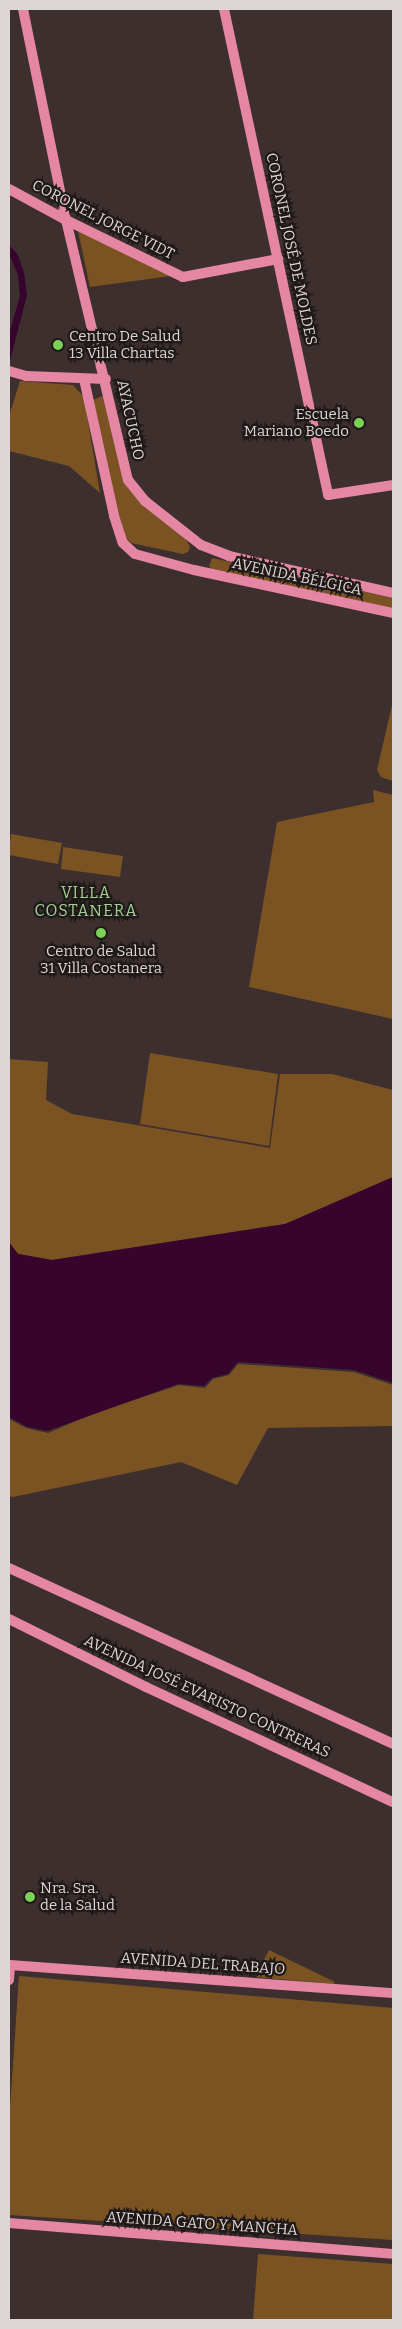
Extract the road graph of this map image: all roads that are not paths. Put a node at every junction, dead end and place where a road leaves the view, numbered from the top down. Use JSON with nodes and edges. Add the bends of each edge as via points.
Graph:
{"nodes":[{"id":1,"x":22,"y":9,"type":"edge"},
{"id":2,"x":224,"y":9,"type":"edge"},
{"id":3,"x":9,"y":189,"type":"edge"},
{"id":4,"x":66,"y":220,"type":"junction"},
{"id":5,"x":278,"y":259,"type":"junction"},
{"id":6,"x":12,"y":372,"type":"edge"},
{"id":7,"x":84,"y":379,"type":"junction"},
{"id":8,"x":106,"y":379,"type":"junction"},
{"id":9,"x":393,"y":485,"type":"edge"},
{"id":10,"x":344,"y":582,"type":"joint"},
{"id":11,"x":393,"y":593,"type":"edge"},
{"id":12,"x":393,"y":613,"type":"edge"},
{"id":13,"x":9,"y":1568,"type":"edge"},
{"id":14,"x":9,"y":1619,"type":"edge"},
{"id":15,"x":393,"y":1744,"type":"edge"},
{"id":16,"x":393,"y":1802,"type":"edge"},
{"id":17,"x":10,"y":1966,"type":"edge"},
{"id":18,"x":9,"y":1980,"type":"edge"},
{"id":19,"x":393,"y":1993,"type":"edge"},
{"id":20,"x":9,"y":2224,"type":"edge"},
{"id":21,"x":393,"y":2254,"type":"edge"}],
"edges":[{"from":1,"to":4,"type":"street","name":"AYACUCHO"},
{"from":2,"to":5,"type":"street","name":"CORONEL JOSÉ DE MOLDES"},
{"from":3,"to":4,"type":"street","name":"CORONEL JORGE VIDT"},
{"from":4,"to":5,"type":"street","name":"CORONEL JORGE VIDT","via":[[183,277]]},
{"from":4,"to":8,"type":"street","name":"AYACUCHO"},
{"from":5,"to":9,"type":"street","name":"CORONEL JOSÉ DE MOLDES","via":[[328,496]]},
{"from":6,"to":7,"type":"street","via":[[26,376]]},
{"from":7,"to":8,"type":"street"},
{"from":7,"to":12,"type":"street","name":"AVENIDA BÉLGICA","via":[[114,516],[123,544],[135,554]]},
{"from":8,"to":10,"type":"street","name":"AYACUCHO","via":[[126,473],[145,501],[201,545],[229,556]]},
{"from":10,"to":11,"type":"street","name":"AVENIDA BÉLGICA"},
{"from":13,"to":15,"type":"street"},
{"from":14,"to":16,"type":"street","name":"AVENIDA JOSÉ EVARISTO CONTRERAS"},
{"from":17,"to":18,"type":"street"},
{"from":17,"to":19,"type":"street","name":"AVENIDA DEL TRABAJO"},
{"from":20,"to":21,"type":"street","name":"AVENIDA GATO Y MANCHA"}]}
